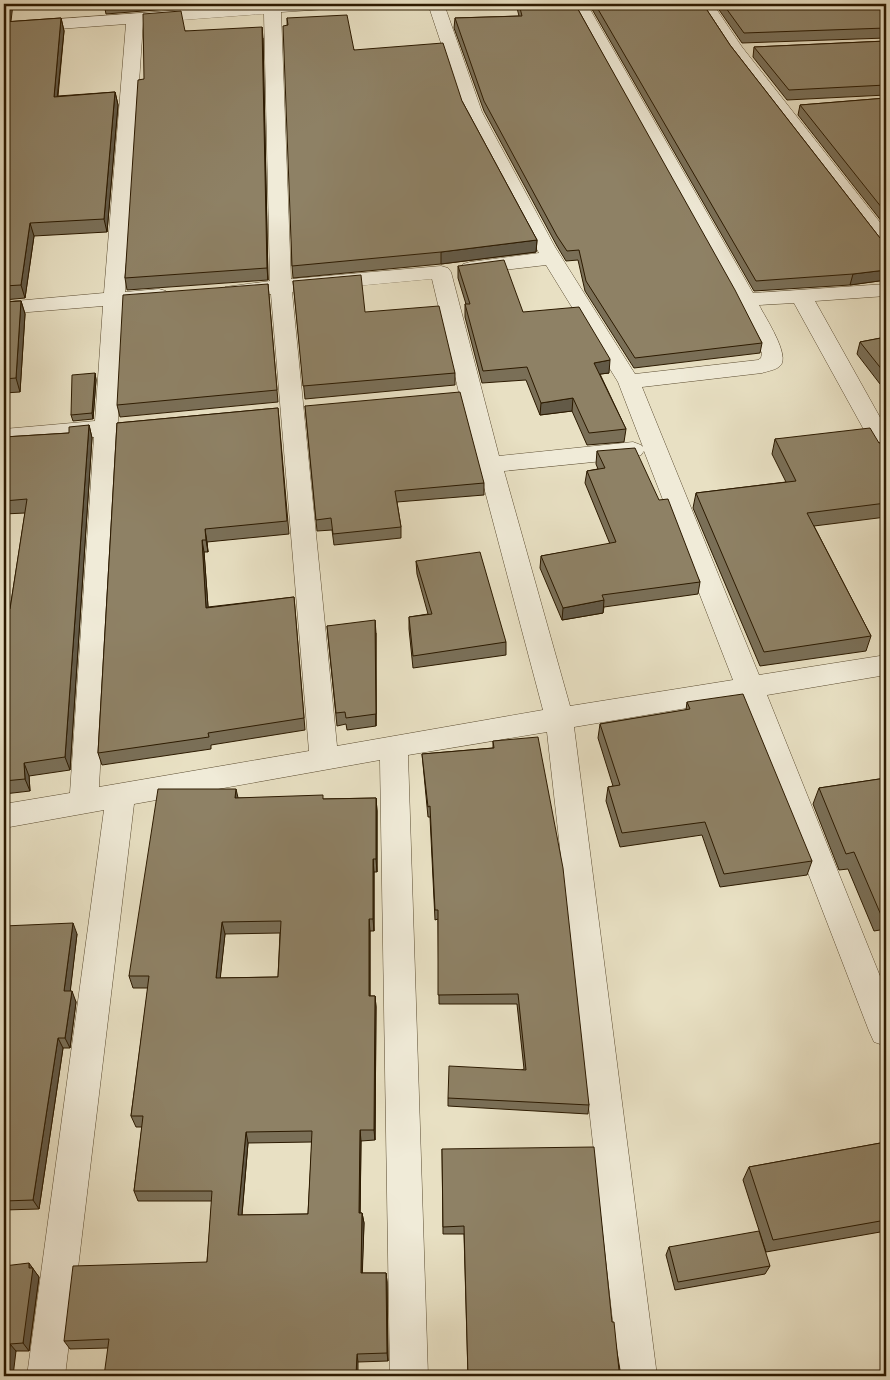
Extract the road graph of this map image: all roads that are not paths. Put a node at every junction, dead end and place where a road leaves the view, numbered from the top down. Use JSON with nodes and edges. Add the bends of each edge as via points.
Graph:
{"nodes":[{"id":1,"x":90,"y":4,"type":"edge"},
{"id":2,"x":327,"y":4,"type":"edge"},
{"id":3,"x":436,"y":4,"type":"edge"},
{"id":4,"x":579,"y":4,"type":"edge"},
{"id":5,"x":705,"y":4,"type":"edge"},
{"id":6,"x":272,"y":6,"type":"edge"},
{"id":7,"x":135,"y":17,"type":"junction"},
{"id":8,"x":90,"y":21,"type":"junction"},
{"id":9,"x":4,"y":28,"type":"edge"},
{"id":10,"x":756,"y":49,"type":"edge"},
{"id":11,"x":736,"y":50,"type":"junction"},
{"id":12,"x":801,"y":106,"type":"edge"},
{"id":13,"x":782,"y":108,"type":"junction"},
{"id":14,"x":886,"y":243,"type":"edge"},
{"id":15,"x":552,"y":258,"type":"junction"},
{"id":16,"x":441,"y":272,"type":"junction"},
{"id":17,"x":281,"y":287,"type":"junction"},
{"id":18,"x":886,"y":290,"type":"edge"},
{"id":19,"x":212,"y":292,"type":"edge"},
{"id":20,"x":183,"y":294,"type":"edge"},
{"id":21,"x":800,"y":296,"type":"junction"},
{"id":22,"x":114,"y":298,"type":"junction"},
{"id":23,"x":746,"y":300,"type":"junction"},
{"id":24,"x":4,"y":308,"type":"edge"},
{"id":25,"x":629,"y":382,"type":"junction"},
{"id":26,"x":116,"y":427,"type":"junction"},
{"id":27,"x":4,"y":437,"type":"edge"},
{"id":28,"x":654,"y":448,"type":"junction"},
{"id":29,"x":886,"y":448,"type":"edge"},
{"id":30,"x":490,"y":465,"type":"junction"},
{"id":31,"x":886,"y":665,"type":"edge"},
{"id":32,"x":749,"y":687,"type":"junction"},
{"id":33,"x":559,"y":717,"type":"junction"},
{"id":34,"x":394,"y":746,"type":"junction"},
{"id":35,"x":324,"y":760,"type":"junction"},
{"id":36,"x":121,"y":794,"type":"junction"},
{"id":37,"x":84,"y":803,"type":"junction"},
{"id":38,"x":4,"y":816,"type":"edge"},
{"id":39,"x":886,"y":1031,"type":"edge"},
{"id":40,"x":46,"y":1376,"type":"edge"},
{"id":41,"x":409,"y":1376,"type":"edge"},
{"id":42,"x":638,"y":1376,"type":"edge"}],
"edges":[{"from":1,"to":8,"type":"street"},
{"from":2,"to":6,"type":"street"},
{"from":3,"to":15,"type":"street","via":[[473,112]]},
{"from":4,"to":23,"type":"street"},
{"from":5,"to":11,"type":"street"},
{"from":6,"to":7,"type":"street"},
{"from":6,"to":17,"type":"street"},
{"from":7,"to":8,"type":"street"},
{"from":7,"to":22,"type":"street"},
{"from":8,"to":9,"type":"street"},
{"from":10,"to":11,"type":"street"},
{"from":11,"to":13,"type":"street"},
{"from":12,"to":13,"type":"street"},
{"from":13,"to":14,"type":"street"},
{"from":15,"to":16,"type":"street"},
{"from":15,"to":25,"type":"street"},
{"from":16,"to":17,"type":"street"},
{"from":16,"to":30,"type":"street","via":[[460,394]]},
{"from":17,"to":19,"type":"street"},
{"from":17,"to":35,"type":"street"},
{"from":18,"to":21,"type":"street"},
{"from":20,"to":22,"type":"street"},
{"from":21,"to":23,"type":"street"},
{"from":21,"to":29,"type":"street"},
{"from":22,"to":24,"type":"street"},
{"from":22,"to":26,"type":"street"},
{"from":23,"to":25,"type":"street","via":[[773,353],[772,362],[762,366]]},
{"from":25,"to":28,"type":"street"},
{"from":26,"to":27,"type":"street"},
{"from":26,"to":37,"type":"street"},
{"from":28,"to":30,"type":"street"},
{"from":28,"to":32,"type":"street"},
{"from":30,"to":33,"type":"street"},
{"from":31,"to":32,"type":"street"},
{"from":32,"to":33,"type":"street"},
{"from":32,"to":39,"type":"street"},
{"from":33,"to":34,"type":"street"},
{"from":33,"to":42,"type":"street"},
{"from":34,"to":35,"type":"street"},
{"from":34,"to":41,"type":"street"},
{"from":35,"to":36,"type":"street"},
{"from":36,"to":37,"type":"street"},
{"from":36,"to":40,"type":"street"},
{"from":37,"to":38,"type":"street"}]}
